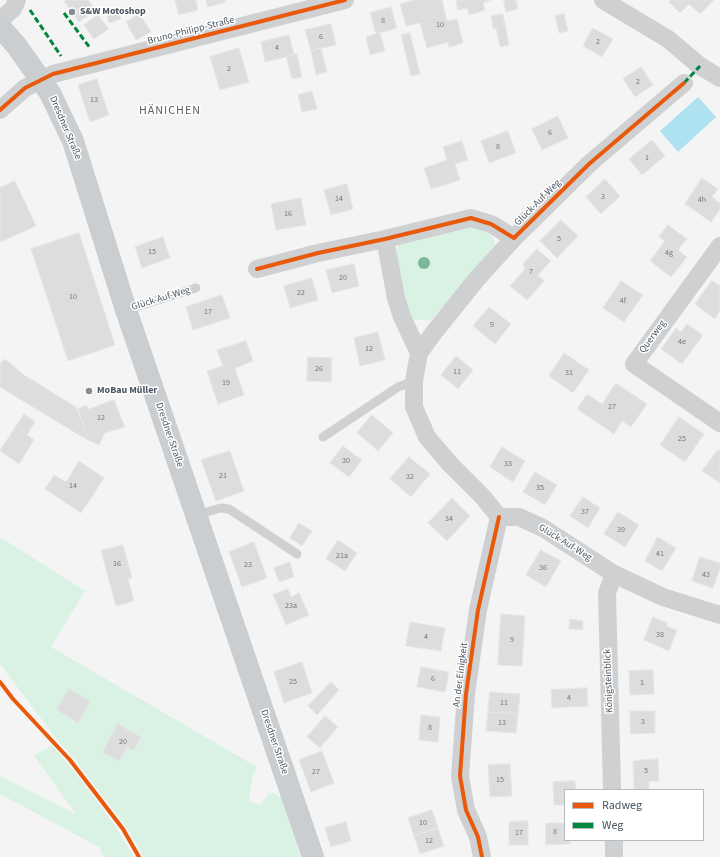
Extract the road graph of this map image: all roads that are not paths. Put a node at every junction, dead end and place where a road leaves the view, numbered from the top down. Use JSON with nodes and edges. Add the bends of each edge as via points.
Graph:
{"nodes":[{"id":1,"x":17,"y":0,"type":"edge"},
{"id":2,"x":345,"y":0,"type":"edge"},
{"id":3,"x":603,"y":0,"type":"edge"},
{"id":4,"x":0,"y":20,"type":"edge"},
{"id":5,"x":0,"y":27,"type":"edge"},
{"id":6,"x":720,"y":78,"type":"edge"},
{"id":7,"x":42,"y":80,"type":"junction"},
{"id":8,"x":684,"y":83,"type":"dead end"},
{"id":9,"x":0,"y":110,"type":"edge"},
{"id":10,"x":514,"y":238,"type":"junction"},
{"id":11,"x":385,"y":239,"type":"junction"},
{"id":12,"x":720,"y":246,"type":"edge"},
{"id":13,"x":257,"y":269,"type":"dead end"},
{"id":14,"x":196,"y":288,"type":"dead end"},
{"id":15,"x":126,"y":310,"type":"junction"},
{"id":16,"x":420,"y":353,"type":"junction"},
{"id":17,"x":414,"y":381,"type":"junction"},
{"id":18,"x":720,"y":423,"type":"edge"},
{"id":19,"x":323,"y":437,"type":"dead end"},
{"id":20,"x":196,"y":515,"type":"junction"},
{"id":21,"x":499,"y":517,"type":"junction"},
{"id":22,"x":297,"y":554,"type":"dead end"},
{"id":23,"x":614,"y":574,"type":"junction"},
{"id":24,"x":720,"y":615,"type":"edge"},
{"id":25,"x":612,"y":789,"type":"edge"},
{"id":26,"x":614,"y":841,"type":"edge"},
{"id":27,"x":313,"y":857,"type":"edge"},
{"id":28,"x":482,"y":857,"type":"edge"},
{"id":29,"x":614,"y":857,"type":"edge"}],
"edges":[{"from":1,"to":4,"type":"street","via":[[13,9]]},
{"from":2,"to":7,"type":"street","name":"Bruno-Philipp-Straße","via":[[53,74]]},
{"from":3,"to":6,"type":"street","via":[[668,39],[700,66]]},
{"from":5,"to":7,"type":"main road","name":"Dresdner Straße"},
{"from":7,"to":9,"type":"street","name":"Bruno-Philipp-Straße","via":[[25,88]]},
{"from":7,"to":15,"type":"main road","name":"Dresdner Straße","via":[[73,141]]},
{"from":8,"to":10,"type":"street","name":"Glück-Auf-Weg","via":[[589,164]]},
{"from":10,"to":11,"type":"street","name":"Glück-Auf-Weg","via":[[491,224],[471,218]]},
{"from":10,"to":16,"type":"street","name":"Glück-Auf-Weg","via":[[472,285]]},
{"from":11,"to":13,"type":"street","name":"Glück-Auf-Weg"},
{"from":11,"to":16,"type":"street","via":[[396,298],[402,317]]},
{"from":12,"to":18,"type":"street","name":"Querweg","via":[[634,364]]},
{"from":14,"to":15,"type":"lane","name":"Glück-Auf-Weg"},
{"from":15,"to":20,"type":"main road","name":"Dresdner Straße"},
{"from":16,"to":17,"type":"street","name":"Glück-Auf-Weg"},
{"from":17,"to":19,"type":"lane","via":[[398,387]]},
{"from":17,"to":21,"type":"street","name":"Glück-Auf-Weg","via":[[414,407],[427,436]]},
{"from":20,"to":22,"type":"lane","via":[[221,508],[229,510]]},
{"from":20,"to":27,"type":"main road","name":"Dresdner Straße"},
{"from":21,"to":23,"type":"street","name":"Glück-Auf-Weg","via":[[519,517],[544,528]]},
{"from":21,"to":28,"type":"street","name":"An der Einigkeit","via":[[476,625],[466,694],[460,776],[466,810],[478,837]]},
{"from":23,"to":24,"type":"street","name":"Glück-Auf-Weg","via":[[663,597]]},
{"from":23,"to":25,"type":"street","name":"Königsteinblick","via":[[607,593]]},
{"from":26,"to":29,"type":"street"}]}
